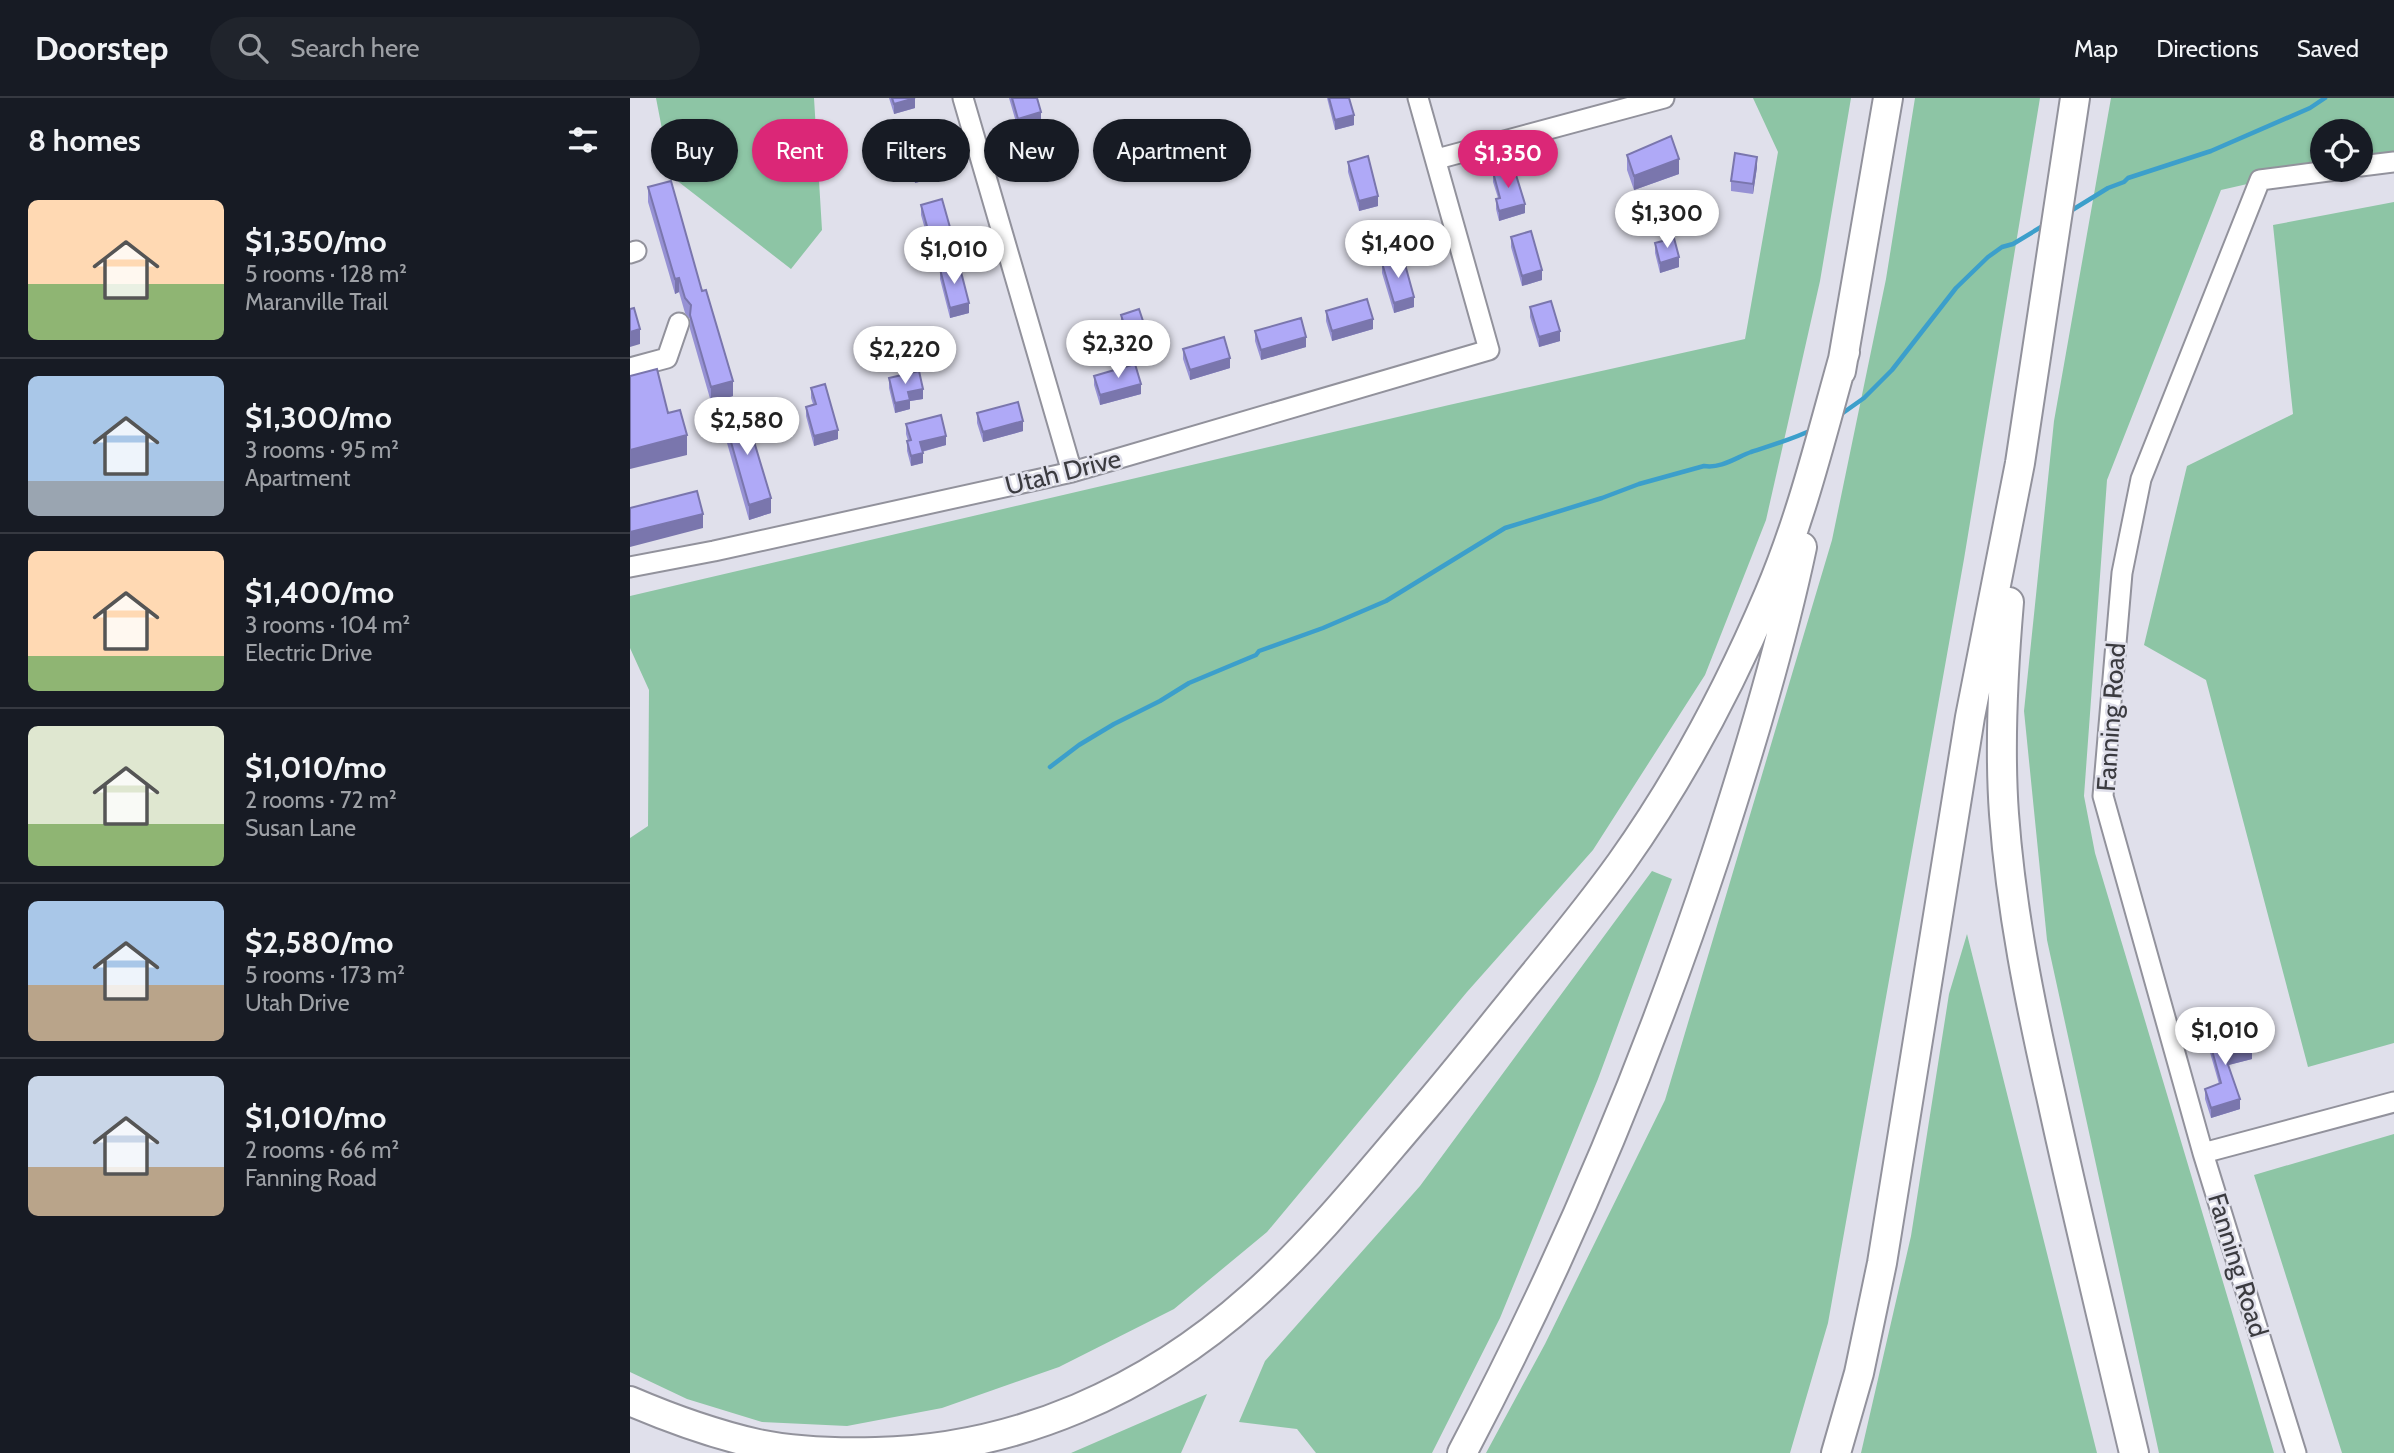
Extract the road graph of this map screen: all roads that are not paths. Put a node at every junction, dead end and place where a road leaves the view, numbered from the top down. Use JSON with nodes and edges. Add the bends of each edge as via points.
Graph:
{"nodes":[{"id":1,"x":963,"y":98,"type":"edge"},
{"id":2,"x":1418,"y":98,"type":"edge"},
{"id":3,"x":1664,"y":98,"type":"edge"},
{"id":4,"x":1888,"y":98,"type":"edge"},
{"id":5,"x":2075,"y":98,"type":"edge"},
{"id":6,"x":1437,"y":159,"type":"junction"},
{"id":7,"x":2394,"y":162,"type":"edge"},
{"id":8,"x":2373,"y":165,"type":"edge"},
{"id":9,"x":2310,"y":173,"type":"edge"},
{"id":10,"x":680,"y":323,"type":"dead end"},
{"id":11,"x":1845,"y":352,"type":"junction"},
{"id":12,"x":630,"y":368,"type":"edge"},
{"id":13,"x":2020,"y":463,"type":"junction"},
{"id":14,"x":1072,"y":472,"type":"junction"},
{"id":15,"x":630,"y":567,"type":"edge"},
{"id":16,"x":2394,"y":1102,"type":"edge"},
{"id":17,"x":2203,"y":1153,"type":"junction"},
{"id":18,"x":630,"y":1401,"type":"edge"},
{"id":19,"x":1462,"y":1453,"type":"edge"},
{"id":20,"x":1836,"y":1453,"type":"edge"},
{"id":21,"x":2134,"y":1453,"type":"edge"},
{"id":22,"x":2296,"y":1453,"type":"edge"}],
"edges":[{"from":1,"to":14,"type":"street"},
{"from":2,"to":6,"type":"street"},
{"from":3,"to":6,"type":"street"},
{"from":4,"to":11,"type":"highway"},
{"from":5,"to":13,"type":"highway"},
{"from":6,"to":14,"type":"street","name":"Utah Drive","via":[[1489,350]]},
{"from":7,"to":8,"type":"street"},
{"from":9,"to":17,"type":"street","name":"Fanning Road","via":[[2260,180],[2141,479],[2122,573],[2102,796]]},
{"from":10,"to":12,"type":"street","via":[[667,358]]},
{"from":11,"to":18,"type":"highway","via":[[1771,590],[1713,712],[1664,796],[1585,912],[1447,1082],[1293,1258],[1252,1297],[1174,1358],[1123,1388],[1055,1419],[966,1443],[897,1452],[804,1451],[715,1433]]},
{"from":11,"to":19,"type":"highway","via":[[1788,613],[1743,772],[1688,939],[1632,1087],[1566,1240]]},
{"from":13,"to":20,"type":"highway","via":[[1970,717],[1882,1263],[1859,1373]]},
{"from":13,"to":21,"type":"highway","via":[[2002,721],[2004,813],[2014,910],[2056,1120]]},
{"from":14,"to":15,"type":"street","name":"Utah Drive"},
{"from":16,"to":17,"type":"street"},
{"from":17,"to":22,"type":"street","name":"Fanning Road"}]}
